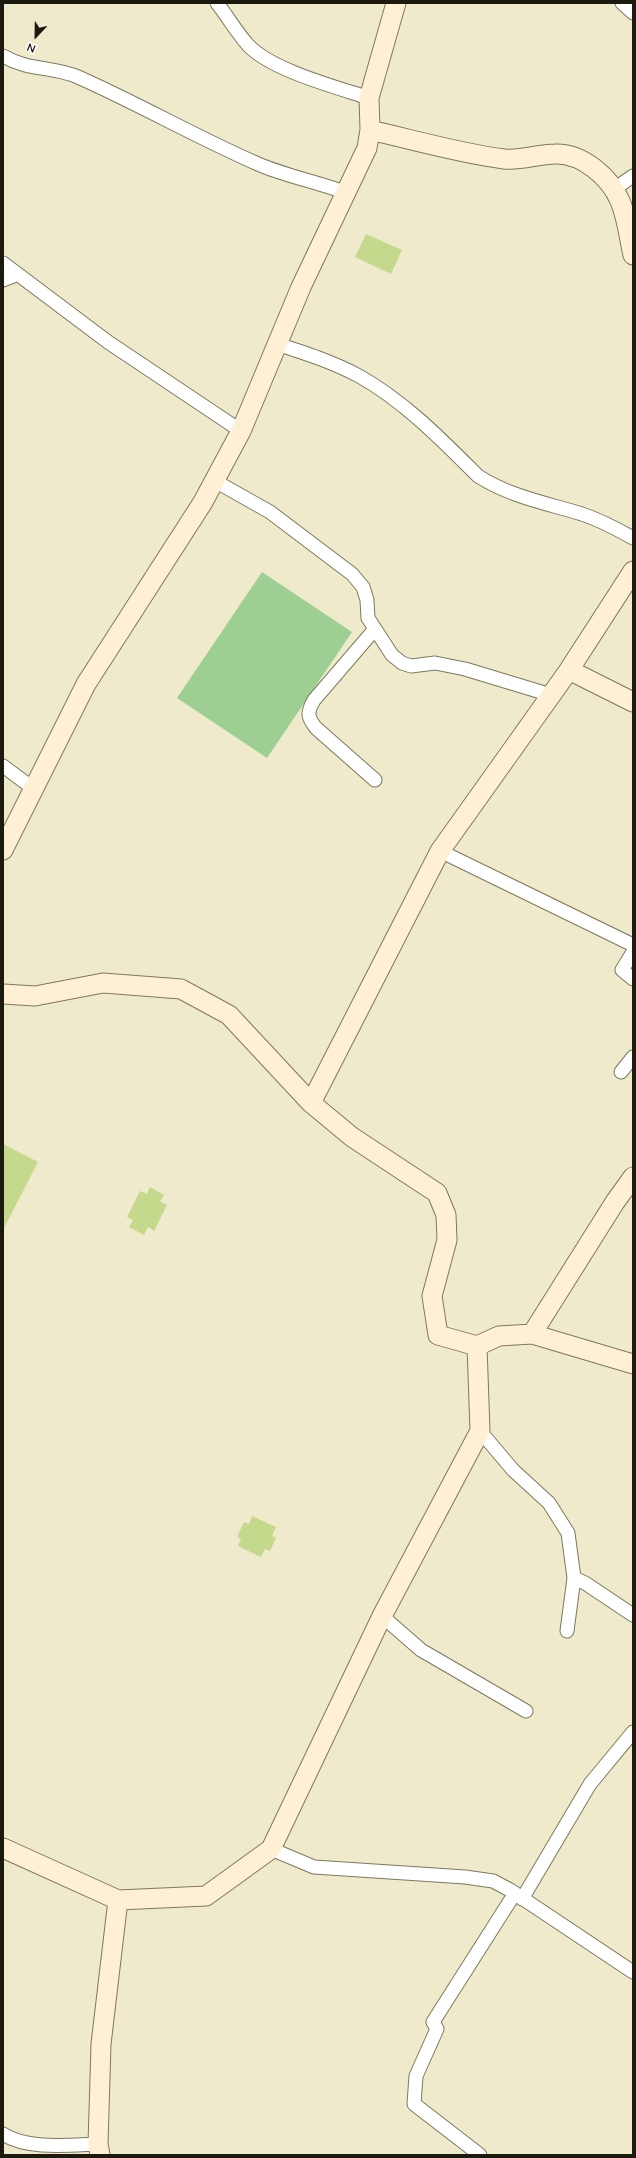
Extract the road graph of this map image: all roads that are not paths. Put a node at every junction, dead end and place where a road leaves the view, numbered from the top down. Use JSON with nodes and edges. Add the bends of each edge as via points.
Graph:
{"nodes":[{"id":1,"x":217,"y":3,"type":"edge"},
{"id":2,"x":396,"y":3,"type":"edge"},
{"id":3,"x":622,"y":3,"type":"edge"},
{"id":4,"x":633,"y":13,"type":"edge"},
{"id":5,"x":3,"y":56,"type":"edge"},
{"id":6,"x":369,"y":98,"type":"junction"},
{"id":7,"x":370,"y":130,"type":"junction"},
{"id":8,"x":633,"y":176,"type":"edge"},
{"id":9,"x":614,"y":190,"type":"junction"},
{"id":10,"x":347,"y":193,"type":"junction"},
{"id":11,"x":633,"y":255,"type":"edge"},
{"id":12,"x":3,"y":263,"type":"edge"},
{"id":13,"x":16,"y":275,"type":"junction"},
{"id":14,"x":3,"y":280,"type":"edge"},
{"id":15,"x":277,"y":344,"type":"junction"},
{"id":16,"x":241,"y":430,"type":"junction"},
{"id":17,"x":215,"y":481,"type":"junction"},
{"id":18,"x":633,"y":538,"type":"edge"},
{"id":19,"x":633,"y":571,"type":"edge"},
{"id":20,"x":375,"y":629,"type":"junction"},
{"id":21,"x":569,"y":670,"type":"junction"},
{"id":22,"x":551,"y":695,"type":"junction"},
{"id":23,"x":633,"y":702,"type":"edge"},
{"id":24,"x":3,"y":766,"type":"edge"},
{"id":25,"x":375,"y":780,"type":"dead end"},
{"id":26,"x":34,"y":789,"type":"junction"},
{"id":27,"x":3,"y":850,"type":"edge"},
{"id":28,"x":440,"y":851,"type":"junction"},
{"id":29,"x":633,"y":945,"type":"edge"},
{"id":30,"x":633,"y":952,"type":"edge"},
{"id":31,"x":633,"y":979,"type":"edge"},
{"id":32,"x":3,"y":994,"type":"edge"},
{"id":33,"x":633,"y":1057,"type":"edge"},
{"id":34,"x":622,"y":1072,"type":"dead end"},
{"id":35,"x":311,"y":1103,"type":"junction"},
{"id":36,"x":633,"y":1178,"type":"edge"},
{"id":37,"x":532,"y":1334,"type":"junction"},
{"id":38,"x":477,"y":1346,"type":"junction"},
{"id":39,"x":633,"y":1364,"type":"edge"},
{"id":40,"x":480,"y":1431,"type":"junction"},
{"id":41,"x":574,"y":1578,"type":"junction"},
{"id":42,"x":633,"y":1615,"type":"edge"},
{"id":43,"x":382,"y":1616,"type":"junction"},
{"id":44,"x":567,"y":1631,"type":"dead end"},
{"id":45,"x":526,"y":1711,"type":"dead end"},
{"id":46,"x":633,"y":1732,"type":"edge"},
{"id":47,"x":3,"y":1848,"type":"edge"},
{"id":48,"x":270,"y":1849,"type":"junction"},
{"id":49,"x":519,"y":1896,"type":"junction"},
{"id":50,"x":118,"y":1900,"type":"junction"},
{"id":51,"x":633,"y":1972,"type":"edge"},
{"id":52,"x":3,"y":2134,"type":"edge"},
{"id":53,"x":99,"y":2150,"type":"edge"},
{"id":54,"x":480,"y":2155,"type":"edge"}],
"edges":[{"from":1,"to":6,"type":"street","via":[[249,46],[265,58],[285,68]]},
{"from":2,"to":6,"type":"street"},
{"from":3,"to":4,"type":"street"},
{"from":5,"to":10,"type":"street","via":[[30,68],[68,73],[259,164]]},
{"from":6,"to":7,"type":"street"},
{"from":7,"to":9,"type":"street","via":[[475,155],[534,158],[565,154],[594,168]]},
{"from":7,"to":10,"type":"street","via":[[367,148]]},
{"from":8,"to":9,"type":"street"},
{"from":9,"to":11,"type":"street","via":[[620,201]]},
{"from":10,"to":15,"type":"street","via":[[301,287]]},
{"from":12,"to":13,"type":"street"},
{"from":13,"to":14,"type":"street"},
{"from":13,"to":16,"type":"street","via":[[108,342]]},
{"from":15,"to":16,"type":"street"},
{"from":15,"to":18,"type":"street","via":[[321,358],[360,377],[400,404],[478,476],[493,485],[518,496],[582,514],[615,527]]},
{"from":16,"to":17,"type":"street"},
{"from":17,"to":20,"type":"street","via":[[270,512],[352,574],[363,587],[368,618]]},
{"from":17,"to":26,"type":"street","via":[[86,684]]},
{"from":19,"to":21,"type":"street"},
{"from":20,"to":22,"type":"street","via":[[392,655],[402,663],[411,666],[435,664],[466,669]]},
{"from":20,"to":25,"type":"street","via":[[314,700],[308,710],[308,719]]},
{"from":21,"to":22,"type":"street"},
{"from":21,"to":23,"type":"street"},
{"from":22,"to":28,"type":"street"},
{"from":24,"to":26,"type":"street"},
{"from":26,"to":27,"type":"street"},
{"from":28,"to":29,"type":"street"},
{"from":28,"to":35,"type":"street"},
{"from":30,"to":31,"type":"street","via":[[622,970]]},
{"from":32,"to":35,"type":"street","via":[[35,996],[103,983],[181,989],[230,1015]]},
{"from":33,"to":34,"type":"street"},
{"from":35,"to":38,"type":"street","via":[[352,1137],[437,1193],[446,1215],[447,1240],[432,1296],[438,1335]]},
{"from":36,"to":37,"type":"street","via":[[615,1202]]},
{"from":37,"to":38,"type":"street","via":[[499,1336]]},
{"from":37,"to":39,"type":"street"},
{"from":38,"to":40,"type":"street"},
{"from":40,"to":41,"type":"street","via":[[513,1470],[550,1503],[568,1533]]},
{"from":40,"to":43,"type":"street"},
{"from":41,"to":42,"type":"street"},
{"from":41,"to":44,"type":"street"},
{"from":43,"to":45,"type":"street","via":[[421,1650]]},
{"from":43,"to":48,"type":"street"},
{"from":46,"to":49,"type":"street","via":[[590,1784]]},
{"from":47,"to":50,"type":"street"},
{"from":48,"to":49,"type":"street","via":[[314,1867],[493,1881]]},
{"from":48,"to":50,"type":"street","via":[[206,1896]]},
{"from":49,"to":51,"type":"street"},
{"from":49,"to":54,"type":"street","via":[[433,2022],[437,2029],[416,2076],[414,2104]]},
{"from":50,"to":53,"type":"street","via":[[101,2044]]},
{"from":52,"to":53,"type":"street","via":[[8,2138],[40,2145]]}]}
